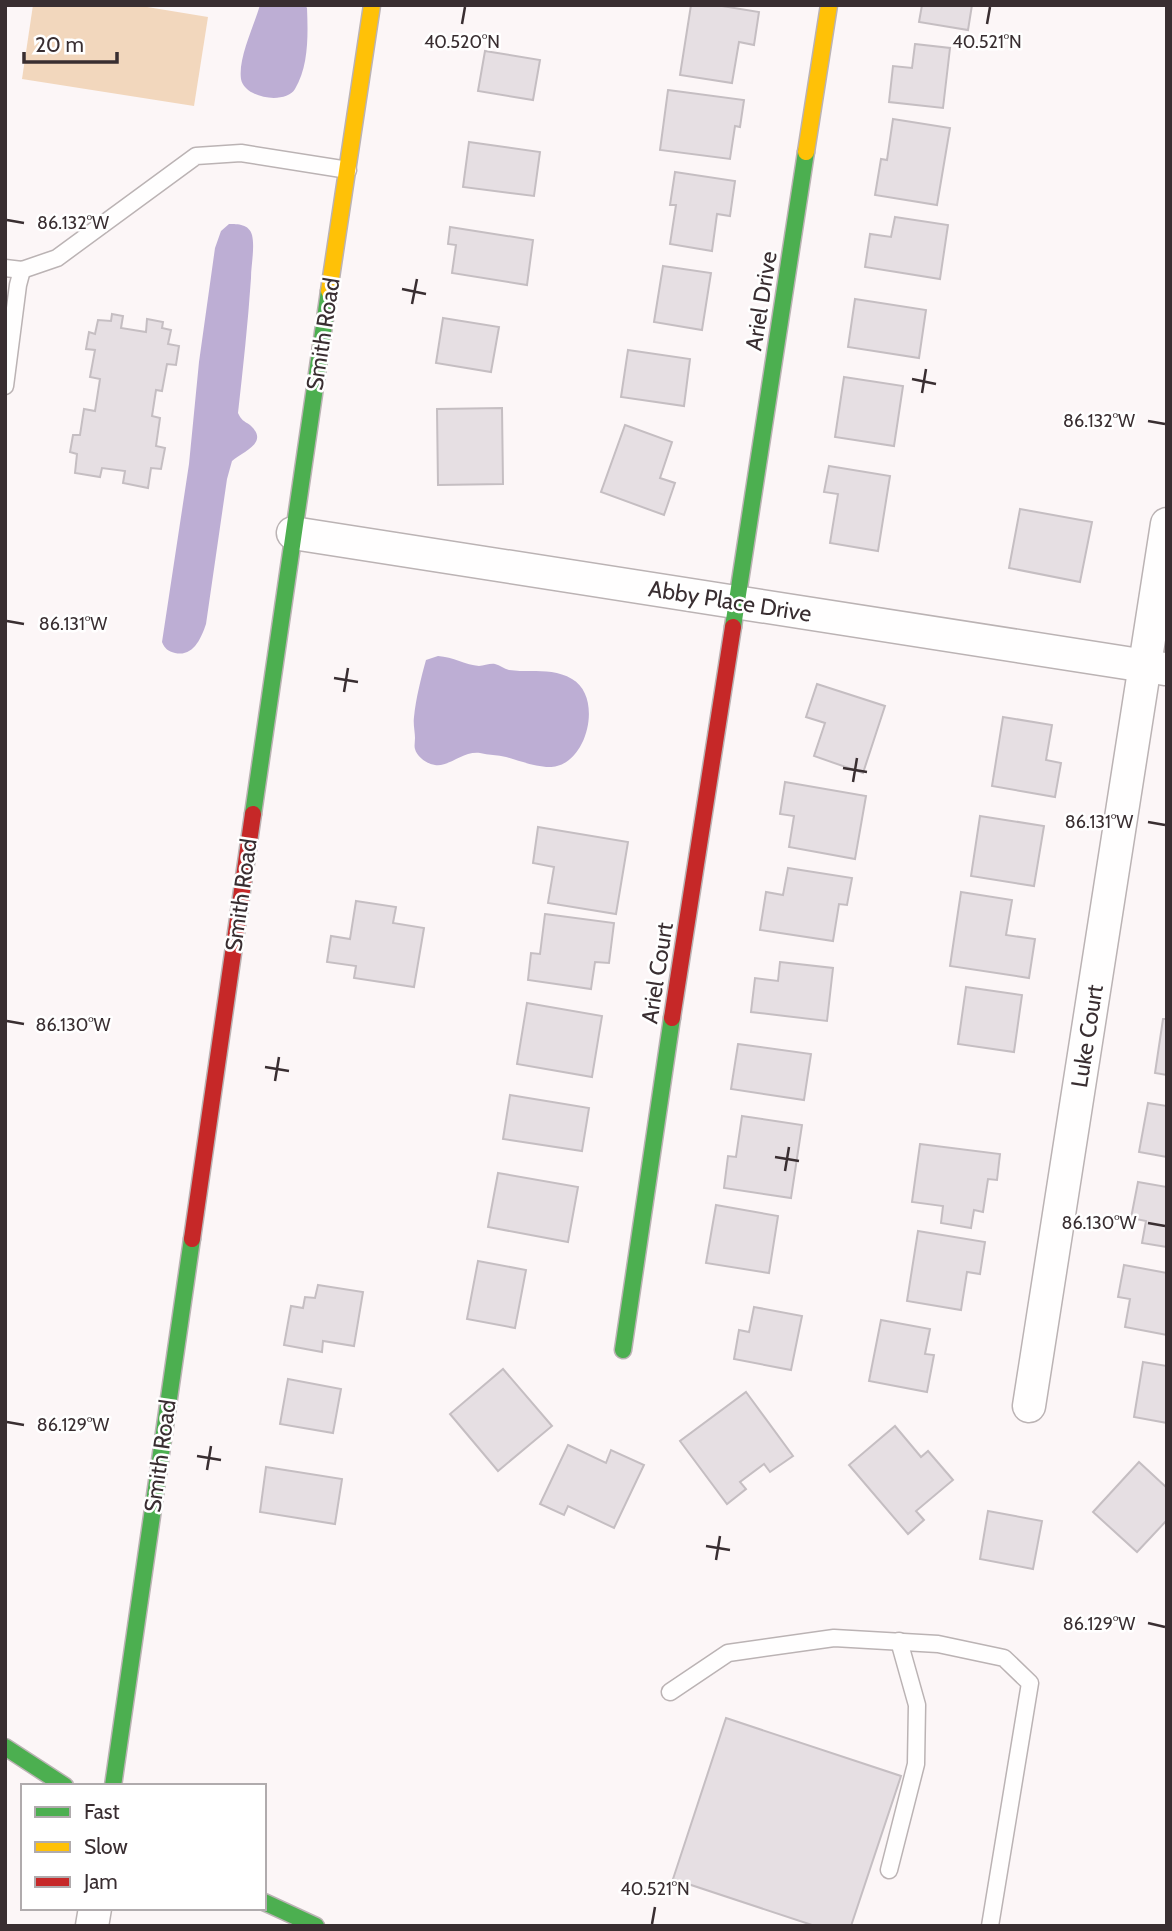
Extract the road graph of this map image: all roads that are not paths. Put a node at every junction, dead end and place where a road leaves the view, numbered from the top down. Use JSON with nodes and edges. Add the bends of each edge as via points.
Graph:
{"nodes":[{"id":1,"x":372,"y":5,"type":"edge"},
{"id":2,"x":830,"y":5,"type":"edge"},
{"id":3,"x":348,"y":170,"type":"junction"},
{"id":4,"x":5,"y":268,"type":"edge"},
{"id":5,"x":22,"y":270,"type":"junction"},
{"id":6,"x":5,"y":386,"type":"edge"},
{"id":7,"x":1167,"y":523,"type":"edge"},
{"id":8,"x":293,"y":533,"type":"junction"},
{"id":9,"x":738,"y":603,"type":"junction"},
{"id":10,"x":1156,"y":667,"type":"edge"},
{"id":11,"x":623,"y":1350,"type":"dead end"},
{"id":12,"x":1029,"y":1406,"type":"dead end"},
{"id":13,"x":899,"y":1641,"type":"junction"},
{"id":14,"x":670,"y":1692,"type":"dead end"},
{"id":15,"x":5,"y":1746,"type":"edge"},
{"id":16,"x":62,"y":1784,"type":"edge"},
{"id":17,"x":113,"y":1784,"type":"edge"},
{"id":18,"x":889,"y":1870,"type":"dead end"},
{"id":19,"x":266,"y":1903,"type":"edge"},
{"id":20,"x":316,"y":1926,"type":"edge"},
{"id":21,"x":990,"y":1926,"type":"edge"}],
"edges":[{"from":1,"to":3,"type":"street","name":"Smith Road"},
{"from":2,"to":9,"type":"street","name":"Ariel Drive"},
{"from":3,"to":5,"type":"lane","via":[[241,153],[196,156],[57,258]]},
{"from":3,"to":8,"type":"street","name":"Smith Road"},
{"from":4,"to":5,"type":"lane"},
{"from":5,"to":6,"type":"lane"},
{"from":7,"to":10,"type":"street","name":"Luke Court"},
{"from":8,"to":9,"type":"street","name":"Abby Place Drive"},
{"from":8,"to":17,"type":"street","name":"Smith Road"},
{"from":9,"to":10,"type":"street","name":"Abby Place Drive"},
{"from":9,"to":11,"type":"street","name":"Ariel Court"},
{"from":10,"to":12,"type":"street","name":"Luke Court"},
{"from":13,"to":14,"type":"lane","via":[[834,1638],[728,1653]]},
{"from":13,"to":18,"type":"lane","via":[[917,1705],[916,1764]]},
{"from":13,"to":21,"type":"lane","via":[[1004,1658],[1030,1683]]},
{"from":15,"to":16,"type":"street"},
{"from":19,"to":20,"type":"street"}]}
